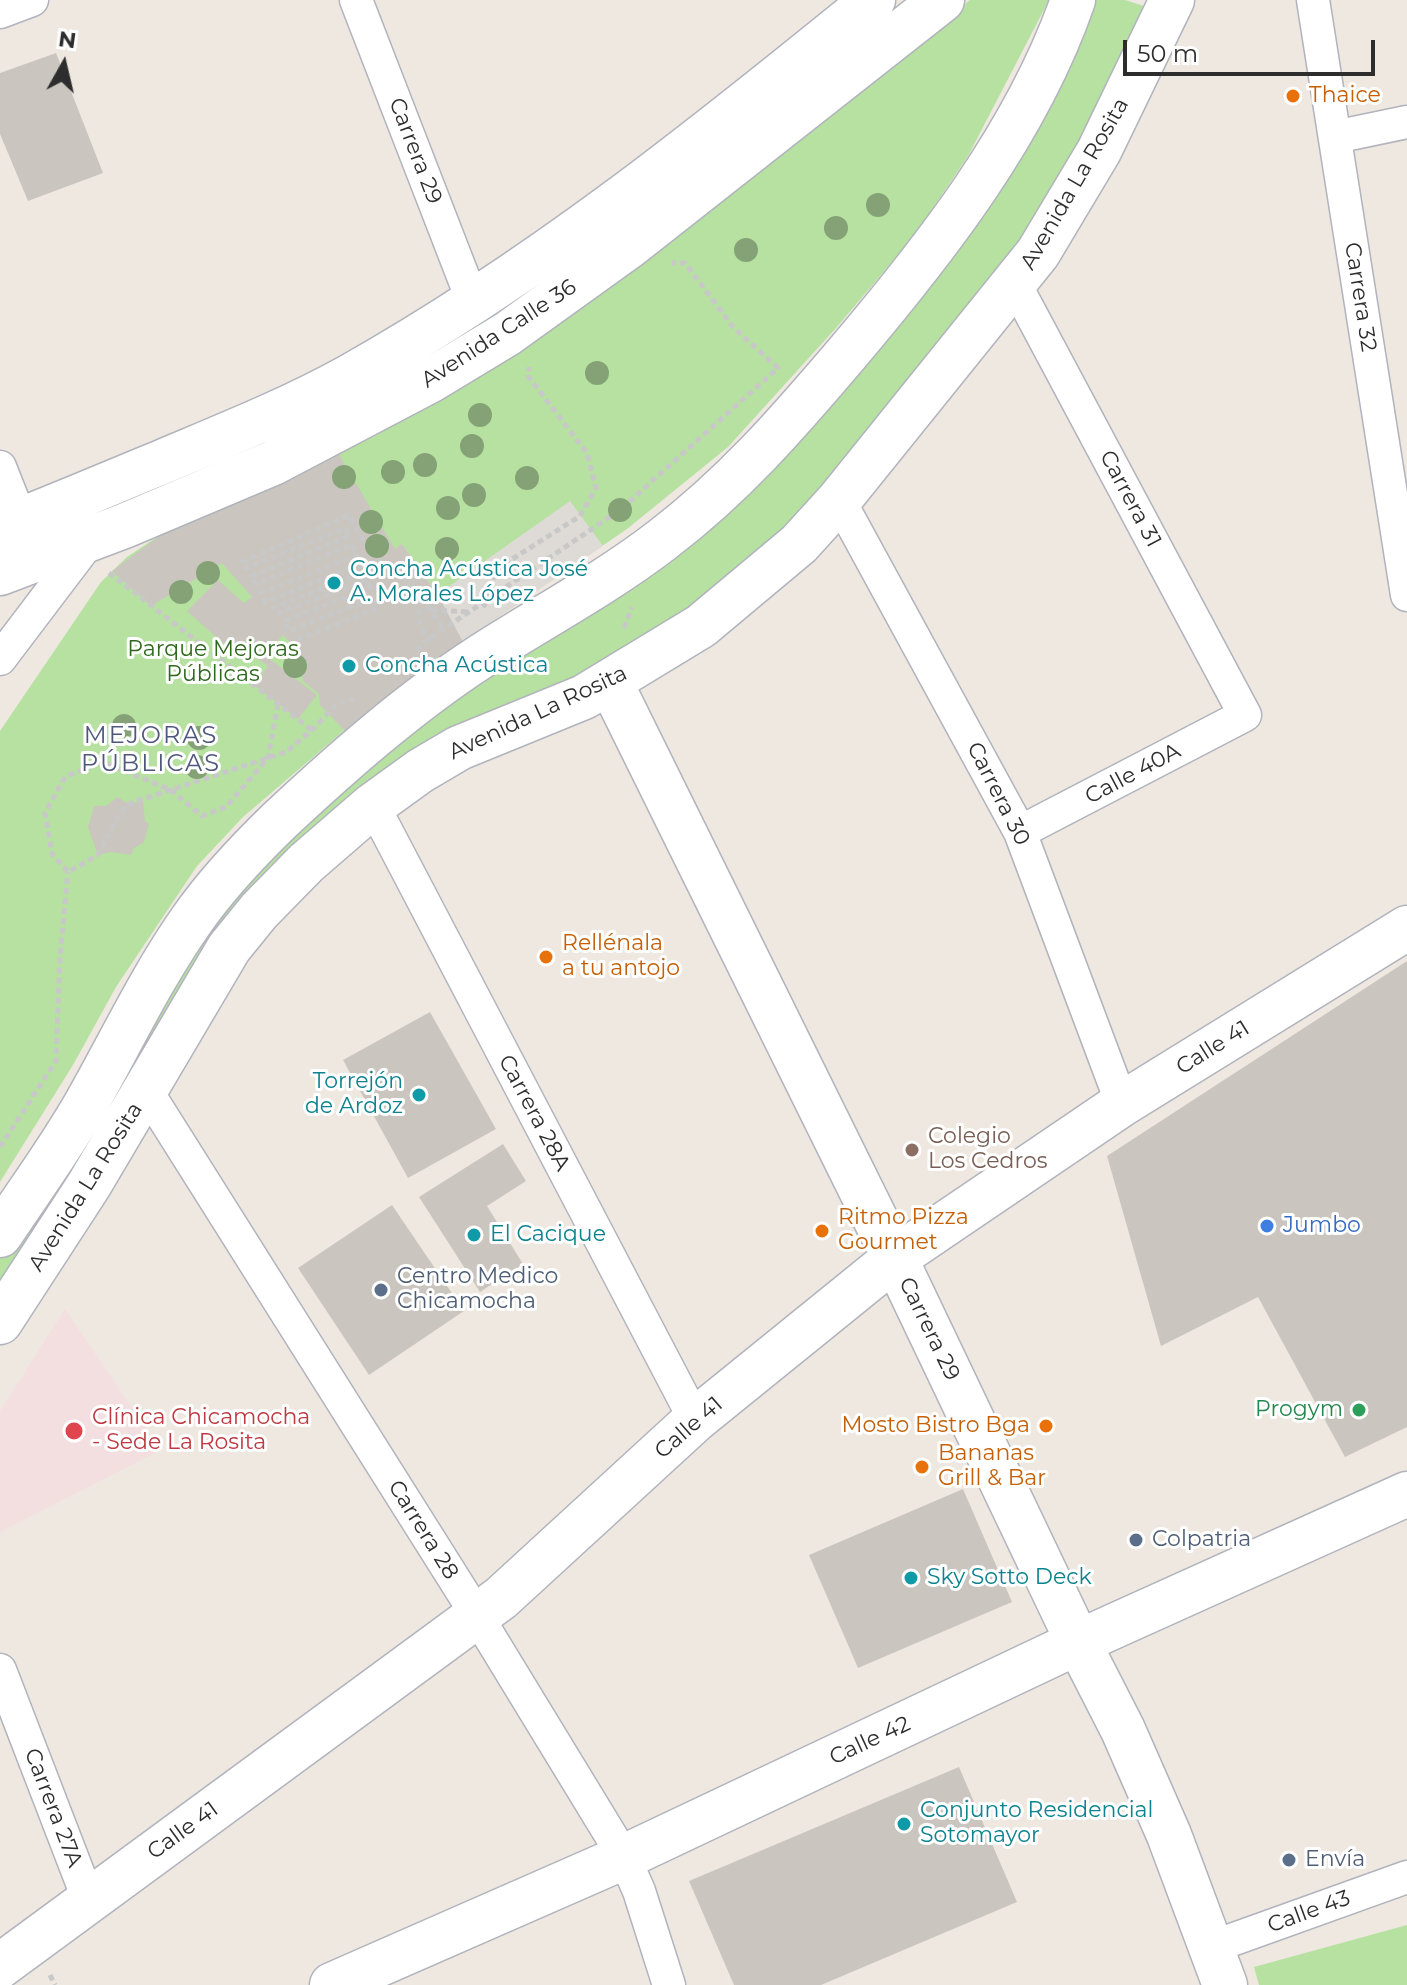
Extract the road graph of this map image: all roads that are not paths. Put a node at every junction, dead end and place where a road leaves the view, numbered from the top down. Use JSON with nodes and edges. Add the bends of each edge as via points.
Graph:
{"nodes":[{"id":1,"x":32,"y":0,"type":"edge"},
{"id":2,"x":356,"y":0,"type":"edge"},
{"id":3,"x":942,"y":0,"type":"edge"},
{"id":4,"x":1073,"y":0,"type":"edge"},
{"id":5,"x":1172,"y":0,"type":"edge"},
{"id":6,"x":1313,"y":0,"type":"edge"},
{"id":7,"x":864,"y":3,"type":"edge"},
{"id":8,"x":0,"y":12,"type":"edge"},
{"id":9,"x":1407,"y":122,"type":"edge"},
{"id":10,"x":1335,"y":137,"type":"junction"},
{"id":11,"x":1015,"y":284,"type":"junction"},
{"id":12,"x":473,"y":302,"type":"junction"},
{"id":13,"x":0,"y":467,"type":"edge"},
{"id":14,"x":1399,"y":493,"type":"edge"},
{"id":15,"x":839,"y":500,"type":"junction"},
{"id":16,"x":14,"y":545,"type":"edge"},
{"id":17,"x":97,"y":553,"type":"junction"},
{"id":18,"x":1407,"y":595,"type":"edge"},
{"id":19,"x":0,"y":659,"type":"edge"},
{"id":20,"x":610,"y":682,"type":"junction"},
{"id":21,"x":1245,"y":715,"type":"joint"},
{"id":22,"x":373,"y":805,"type":"junction"},
{"id":23,"x":1020,"y":832,"type":"junction"},
{"id":24,"x":1407,"y":928,"type":"edge"},
{"id":25,"x":146,"y":1090,"type":"junction"},
{"id":26,"x":1122,"y":1104,"type":"junction"},
{"id":27,"x":0,"y":1235,"type":"edge"},
{"id":28,"x":895,"y":1258,"type":"junction"},
{"id":29,"x":0,"y":1322,"type":"edge"},
{"id":30,"x":695,"y":1420,"type":"junction"},
{"id":31,"x":1407,"y":1494,"type":"edge"},
{"id":32,"x":476,"y":1615,"type":"junction"},
{"id":33,"x":1078,"y":1642,"type":"junction"},
{"id":34,"x":0,"y":1670,"type":"edge"},
{"id":35,"x":624,"y":1857,"type":"junction"},
{"id":36,"x":1407,"y":1877,"type":"edge"},
{"id":37,"x":89,"y":1901,"type":"junction"},
{"id":38,"x":0,"y":1966,"type":"edge"},
{"id":39,"x":1218,"y":1966,"type":"edge"},
{"id":40,"x":332,"y":1985,"type":"edge"},
{"id":41,"x":669,"y":1985,"type":"edge"}],
"edges":[{"from":1,"to":8,"type":"street"},
{"from":2,"to":12,"type":"street","name":"Carrera 29"},
{"from":3,"to":17,"type":"main road","name":"Avenida Calle 36","via":[[693,197],[507,334],[395,400]]},
{"from":4,"to":27,"type":"main road","name":"Avenida La Rosita","via":[[1025,105],[987,169],[917,267],[772,442],[659,543],[470,664],[350,759],[240,860],[193,918],[84,1107]]},
{"from":5,"to":11,"type":"main road","name":"Avenida La Rosita","via":[[1099,151]]},
{"from":6,"to":10,"type":"street","name":"Carrera 32"},
{"from":7,"to":12,"type":"main road","name":"Avenida Calle 36","via":[[612,206]]},
{"from":9,"to":10,"type":"street"},
{"from":10,"to":14,"type":"street","name":"Carrera 32"},
{"from":11,"to":15,"type":"main road","name":"Avenida La Rosita"},
{"from":11,"to":21,"type":"street","name":"Carrera 31"},
{"from":12,"to":16,"type":"main road","name":"Avenida Calle 36","via":[[349,377]]},
{"from":13,"to":16,"type":"street"},
{"from":14,"to":18,"type":"street","name":"Carrera 32"},
{"from":15,"to":20,"type":"main road","name":"Avenida La Rosita","via":[[799,544],[701,626]]},
{"from":15,"to":23,"type":"street","name":"Carrera 30"},
{"from":16,"to":17,"type":"main road","name":"Avenida Calle 36"},
{"from":17,"to":19,"type":"street"},
{"from":20,"to":22,"type":"main road","name":"Avenida La Rosita","via":[[459,748]]},
{"from":20,"to":28,"type":"main road","name":"Carrera 29"},
{"from":21,"to":23,"type":"street","name":"Calle 40A"},
{"from":22,"to":25,"type":"main road","name":"Avenida La Rosita","via":[[306,863],[229,948]]},
{"from":22,"to":30,"type":"street","name":"Carrera 28A"},
{"from":23,"to":26,"type":"street","name":"Carrera 30"},
{"from":24,"to":26,"type":"main road","name":"Calle 41"},
{"from":25,"to":29,"type":"main road","name":"Avenida La Rosita"},
{"from":25,"to":32,"type":"street","name":"Carrera 28"},
{"from":26,"to":28,"type":"main road","name":"Calle 41"},
{"from":28,"to":30,"type":"main road","name":"Calle 41"},
{"from":28,"to":33,"type":"main road","name":"Carrera 29"},
{"from":30,"to":32,"type":"main road","name":"Calle 41"},
{"from":31,"to":33,"type":"main road","name":"Calle 42"},
{"from":32,"to":35,"type":"street","name":"Carrera 28"},
{"from":32,"to":37,"type":"main road","name":"Calle 41"},
{"from":33,"to":35,"type":"main road","name":"Calle 42"},
{"from":33,"to":39,"type":"main road","name":"Carrera 29","via":[[1169,1835]]},
{"from":34,"to":37,"type":"street","name":"Carrera 27A"},
{"from":35,"to":40,"type":"main road","name":"Calle 42"},
{"from":35,"to":41,"type":"street","name":"Carrera 28"},
{"from":36,"to":39,"type":"street","name":"Calle 43"},
{"from":37,"to":38,"type":"main road","name":"Calle 41"}]}
